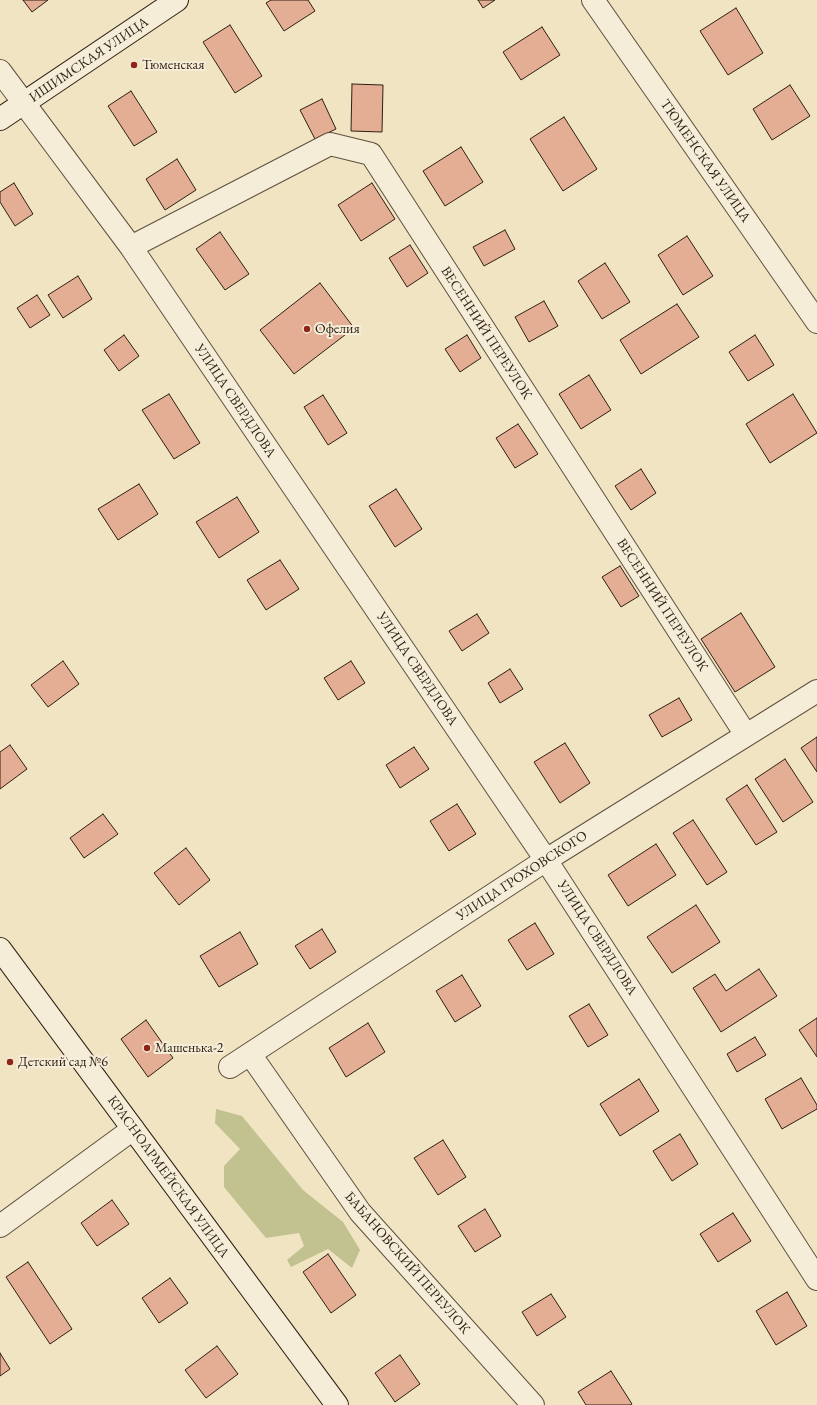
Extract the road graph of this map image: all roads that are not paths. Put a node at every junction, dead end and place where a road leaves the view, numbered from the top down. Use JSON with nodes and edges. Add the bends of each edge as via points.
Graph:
{"nodes":[{"id":1,"x":177,"y":0,"type":"edge"},
{"id":2,"x":593,"y":0,"type":"edge"},
{"id":3,"x":0,"y":71,"type":"edge"},
{"id":4,"x":24,"y":103,"type":"junction"},
{"id":5,"x":0,"y":119,"type":"edge"},
{"id":6,"x":130,"y":248,"type":"junction"},
{"id":7,"x":817,"y":322,"type":"edge"},
{"id":8,"x":817,"y":691,"type":"edge"},
{"id":9,"x":746,"y":735,"type":"junction"},
{"id":10,"x":546,"y":860,"type":"junction"},
{"id":11,"x":0,"y":949,"type":"edge"},
{"id":12,"x":250,"y":1054,"type":"junction"},
{"id":13,"x":230,"y":1068,"type":"dead end"},
{"id":14,"x":133,"y":1129,"type":"junction"},
{"id":15,"x":0,"y":1226,"type":"edge"},
{"id":16,"x":817,"y":1279,"type":"edge"},
{"id":17,"x":337,"y":1405,"type":"edge"},
{"id":18,"x":533,"y":1405,"type":"edge"}],
"edges":[{"from":1,"to":4,"type":"street","name":"ИШИМСКАЯ УЛИЦА"},
{"from":2,"to":7,"type":"street","name":"ТЮМЕНСКАЯ УЛИЦА"},
{"from":3,"to":4,"type":"street","name":"УЛИЦА СВЕРДЛОВА"},
{"from":4,"to":5,"type":"street","name":"ИШИМСКАЯ УЛИЦА"},
{"from":4,"to":6,"type":"street","name":"УЛИЦА СВЕРДЛОВА"},
{"from":6,"to":9,"type":"street","name":"ВЕСЕННИЙ ПЕРЕУЛОК","via":[[330,144],[371,154]]},
{"from":6,"to":10,"type":"street","name":"УЛИЦА СВЕРДЛОВА"},
{"from":8,"to":9,"type":"street","name":"УЛИЦА ГРОХОВСКОГО"},
{"from":9,"to":10,"type":"street","name":"УЛИЦА ГРОХОВСКОГО"},
{"from":10,"to":12,"type":"street","name":"УЛИЦА ГРОХОВСКОГО"},
{"from":10,"to":16,"type":"street","name":"УЛИЦА СВЕРДЛОВА"},
{"from":11,"to":14,"type":"street","name":"КРАСНОАРМЕЙСКАЯ УЛИЦА"},
{"from":12,"to":13,"type":"street","name":"УЛИЦА ГРОХОВСКОГО"},
{"from":12,"to":18,"type":"street","name":"БАБАНОВСКИЙ ПЕРЕУЛОК","via":[[360,1212]]},
{"from":14,"to":15,"type":"street"},
{"from":14,"to":17,"type":"street","name":"КРАСНОАРМЕЙСКАЯ УЛИЦА"}]}
